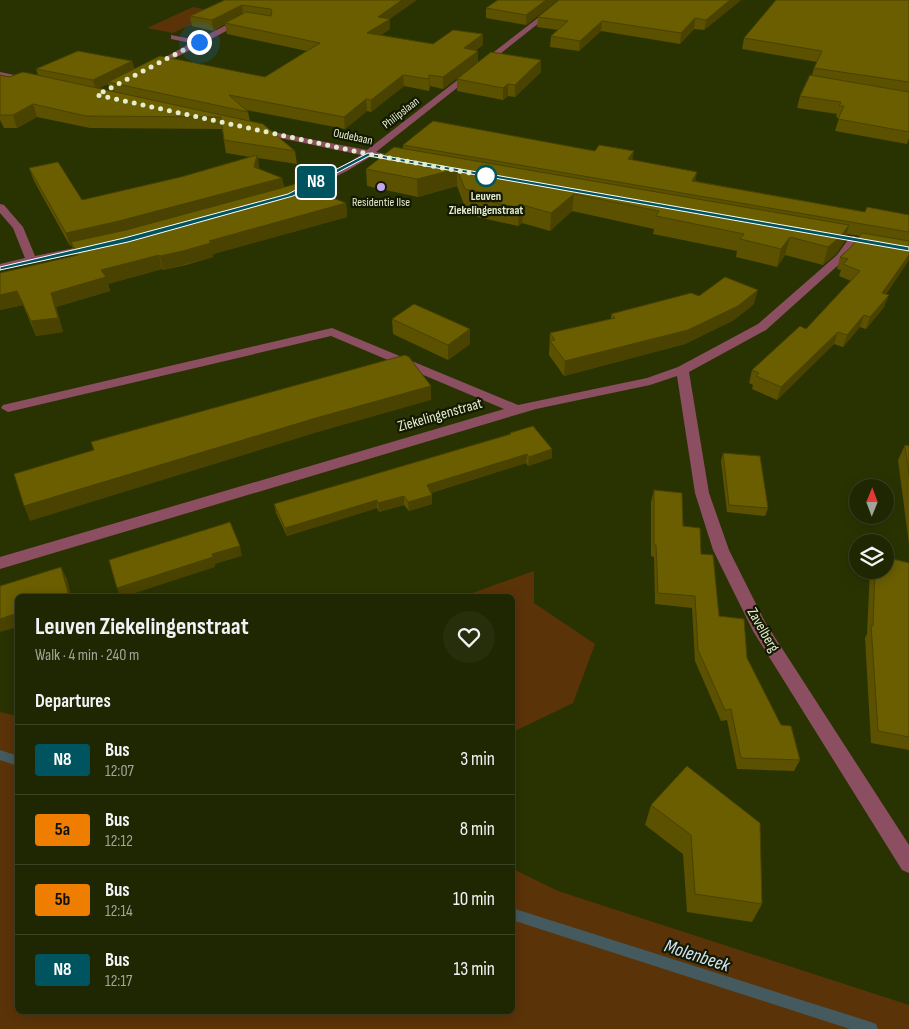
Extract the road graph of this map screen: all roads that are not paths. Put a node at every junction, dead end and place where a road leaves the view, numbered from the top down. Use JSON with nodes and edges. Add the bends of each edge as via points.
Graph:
{"nodes":[{"id":1,"x":565,"y":0,"type":"edge"},
{"id":2,"x":253,"y":20,"type":"edge"},
{"id":3,"x":174,"y":37,"type":"dead end"},
{"id":4,"x":199,"y":42,"type":"junction"},
{"id":5,"x":139,"y":73,"type":"edge"},
{"id":6,"x":0,"y":74,"type":"edge"},
{"id":7,"x":39,"y":82,"type":"edge"},
{"id":8,"x":242,"y":127,"type":"edge"},
{"id":9,"x":368,"y":154,"type":"junction"},
{"id":10,"x":414,"y":163,"type":"edge"},
{"id":11,"x":281,"y":198,"type":"edge"},
{"id":12,"x":0,"y":207,"type":"edge"},
{"id":13,"x":854,"y":239,"type":"edge"},
{"id":14,"x":106,"y":244,"type":"edge"},
{"id":15,"x":31,"y":261,"type":"junction"},
{"id":16,"x":0,"y":268,"type":"edge"},
{"id":17,"x":682,"y":370,"type":"junction"},
{"id":18,"x":8,"y":408,"type":"dead end"},
{"id":19,"x":517,"y":410,"type":"junction"},
{"id":20,"x":0,"y":563,"type":"edge"},
{"id":21,"x":909,"y":863,"type":"edge"}],
"edges":[{"from":1,"to":9,"type":"street","name":"Philipslaan"},
{"from":2,"to":4,"type":"street","via":[[246,19]]},
{"from":3,"to":4,"type":"street"},
{"from":4,"to":5,"type":"street"},
{"from":6,"to":7,"type":"street"},
{"from":8,"to":9,"type":"street","name":"Oudebaan"},
{"from":9,"to":10,"type":"street","name":"Oudebaan"},
{"from":9,"to":11,"type":"street","name":"Philipslaan"},
{"from":12,"to":15,"type":"street","via":[[18,227]]},
{"from":13,"to":17,"type":"street","name":"Ziekelingenstraat","via":[[841,257],[762,327]]},
{"from":14,"to":15,"type":"street"},
{"from":15,"to":16,"type":"street"},
{"from":17,"to":19,"type":"street","name":"Ziekelingenstraat"},
{"from":17,"to":21,"type":"street","name":"Zavelberg","via":[[702,493],[721,550],[759,626]]},
{"from":18,"to":19,"type":"street","via":[[332,332]]},
{"from":19,"to":20,"type":"street","name":"Ziekelingenstraat"}]}
